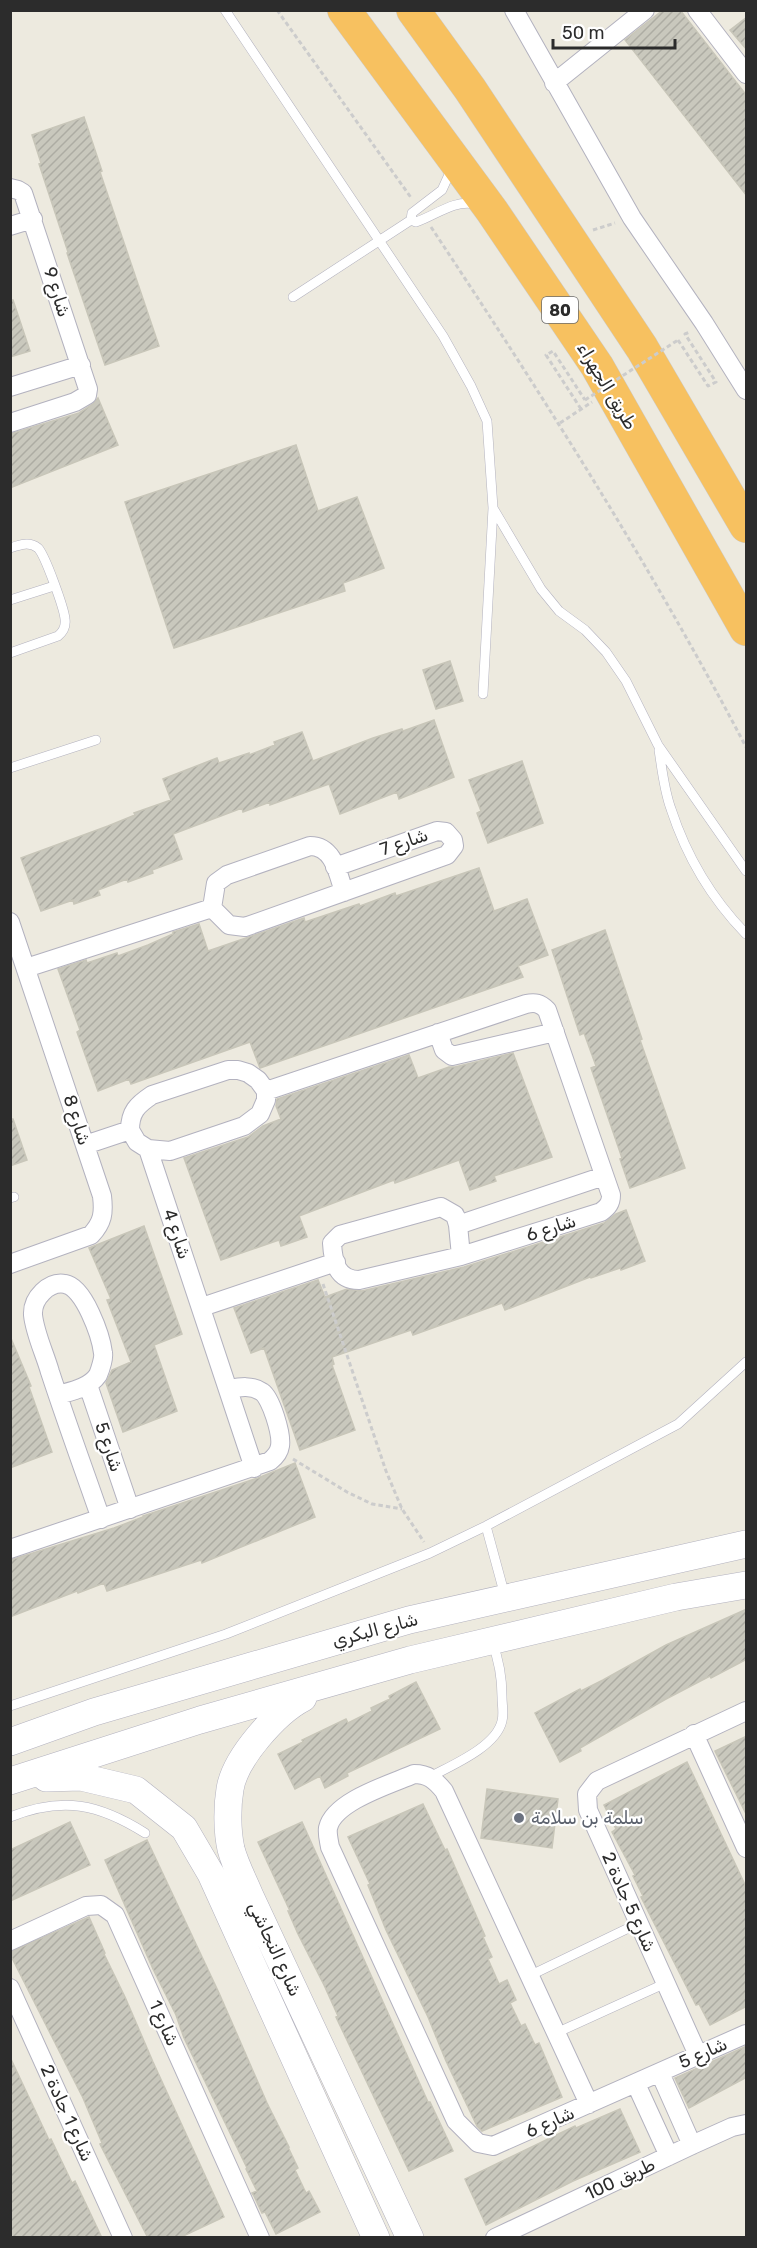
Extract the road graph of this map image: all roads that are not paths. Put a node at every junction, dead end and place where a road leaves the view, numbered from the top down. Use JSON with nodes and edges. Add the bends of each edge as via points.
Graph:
{"nodes":[{"id":1,"x":225,"y":10,"type":"edge"},
{"id":2,"x":344,"y":10,"type":"edge"},
{"id":3,"x":413,"y":10,"type":"edge"},
{"id":4,"x":427,"y":10,"type":"edge"},
{"id":5,"x":514,"y":10,"type":"edge"},
{"id":6,"x":645,"y":10,"type":"edge"},
{"id":7,"x":700,"y":12,"type":"edge"},
{"id":8,"x":747,"y":74,"type":"edge"},
{"id":9,"x":554,"y":83,"type":"junction"},
{"id":10,"x":470,"y":88,"type":"junction"},
{"id":11,"x":454,"y":158,"type":"junction"},
{"id":12,"x":10,"y":188,"type":"edge"},
{"id":13,"x":492,"y":211,"type":"junction"},
{"id":14,"x":33,"y":219,"type":"junction"},
{"id":15,"x":411,"y":220,"type":"junction"},
{"id":16,"x":10,"y":226,"type":"edge"},
{"id":17,"x":380,"y":240,"type":"junction"},
{"id":18,"x":292,"y":297,"type":"dead end"},
{"id":19,"x":81,"y":365,"type":"junction"},
{"id":20,"x":10,"y":387,"type":"edge"},
{"id":21,"x":747,"y":390,"type":"edge"},
{"id":22,"x":10,"y":423,"type":"edge"},
{"id":23,"x":493,"y":508,"type":"junction"},
{"id":24,"x":747,"y":526,"type":"edge"},
{"id":25,"x":10,"y":548,"type":"edge"},
{"id":26,"x":54,"y":586,"type":"junction"},
{"id":27,"x":10,"y":600,"type":"edge"},
{"id":28,"x":747,"y":628,"type":"edge"},
{"id":29,"x":10,"y":653,"type":"edge"},
{"id":30,"x":483,"y":694,"type":"dead end"},
{"id":31,"x":96,"y":740,"type":"dead end"},
{"id":32,"x":658,"y":745,"type":"junction"},
{"id":33,"x":10,"y":768,"type":"edge"},
{"id":34,"x":335,"y":867,"type":"junction"},
{"id":35,"x":747,"y":871,"type":"edge"},
{"id":36,"x":344,"y":892,"type":"junction"},
{"id":37,"x":212,"y":908,"type":"junction"},
{"id":38,"x":10,"y":922,"type":"edge"},
{"id":39,"x":747,"y":934,"type":"edge"},
{"id":40,"x":26,"y":968,"type":"junction"},
{"id":41,"x":555,"y":1032,"type":"junction"},
{"id":42,"x":438,"y":1033,"type":"junction"},
{"id":43,"x":266,"y":1091,"type":"junction"},
{"id":44,"x":130,"y":1131,"type":"junction"},
{"id":45,"x":85,"y":1145,"type":"junction"},
{"id":46,"x":148,"y":1149,"type":"junction"},
{"id":47,"x":604,"y":1176,"type":"junction"},
{"id":48,"x":458,"y":1225,"type":"junction"},
{"id":49,"x":44,"y":1253,"type":"junction"},
{"id":50,"x":461,"y":1256,"type":"junction"},
{"id":51,"x":336,"y":1262,"type":"junction"},
{"id":52,"x":10,"y":1264,"type":"edge"},
{"id":53,"x":57,"y":1284,"type":"junction"},
{"id":54,"x":202,"y":1307,"type":"junction"},
{"id":55,"x":747,"y":1362,"type":"edge"},
{"id":56,"x":88,"y":1385,"type":"junction"},
{"id":57,"x":229,"y":1389,"type":"junction"},
{"id":58,"x":58,"y":1395,"type":"junction"},
{"id":59,"x":254,"y":1468,"type":"junction"},
{"id":60,"x":130,"y":1509,"type":"junction"},
{"id":61,"x":100,"y":1519,"type":"junction"},
{"id":62,"x":486,"y":1527,"type":"junction"},
{"id":63,"x":747,"y":1544,"type":"edge"},
{"id":64,"x":10,"y":1549,"type":"edge"},
{"id":65,"x":747,"y":1570,"type":"edge"},
{"id":66,"x":747,"y":1585,"type":"edge"},
{"id":67,"x":676,"y":1597,"type":"junction"},
{"id":68,"x":506,"y":1598,"type":"junction"},
{"id":69,"x":492,"y":1640,"type":"junction"},
{"id":70,"x":329,"y":1684,"type":"junction"},
{"id":71,"x":10,"y":1706,"type":"edge"},
{"id":72,"x":747,"y":1711,"type":"edge"},
{"id":73,"x":694,"y":1734,"type":"junction"},
{"id":74,"x":10,"y":1742,"type":"edge"},
{"id":75,"x":430,"y":1777,"type":"junction"},
{"id":76,"x":13,"y":1780,"type":"edge"},
{"id":77,"x":10,"y":1817,"type":"edge"},
{"id":78,"x":145,"y":1833,"type":"dead end"},
{"id":79,"x":747,"y":1848,"type":"edge"},
{"id":80,"x":639,"y":1923,"type":"junction"},
{"id":81,"x":10,"y":1941,"type":"edge"},
{"id":82,"x":529,"y":1976,"type":"junction"},
{"id":83,"x":666,"y":1983,"type":"junction"},
{"id":84,"x":10,"y":1989,"type":"edge"},
{"id":85,"x":556,"y":2033,"type":"junction"},
{"id":86,"x":747,"y":2034,"type":"edge"},
{"id":87,"x":316,"y":2037,"type":"junction"},
{"id":88,"x":290,"y":2047,"type":"junction"},
{"id":89,"x":698,"y":2055,"type":"junction"},
{"id":90,"x":660,"y":2073,"type":"junction"},
{"id":91,"x":636,"y":2084,"type":"junction"},
{"id":92,"x":589,"y":2104,"type":"junction"},
{"id":93,"x":747,"y":2124,"type":"edge"},
{"id":94,"x":692,"y":2145,"type":"junction"},
{"id":95,"x":669,"y":2156,"type":"junction"},
{"id":96,"x":123,"y":2238,"type":"edge"},
{"id":97,"x":260,"y":2238,"type":"edge"},
{"id":98,"x":376,"y":2238,"type":"edge"},
{"id":99,"x":410,"y":2238,"type":"edge"},
{"id":100,"x":495,"y":2238,"type":"edge"}],
"edges":[{"from":1,"to":17,"type":"lane"},
{"from":2,"to":11,"type":"highway","name":"طريق الجهراء","number":"80"},
{"from":3,"to":10,"type":"highway","number":"80"},
{"from":4,"to":10,"type":"main road"},
{"from":5,"to":9,"type":"street"},
{"from":6,"to":9,"type":"street"},
{"from":7,"to":8,"type":"street"},
{"from":9,"to":21,"type":"street","via":[[632,218]]},
{"from":10,"to":24,"type":"highway","number":"80","via":[[642,348]]},
{"from":11,"to":13,"type":"highway","name":"طريق الجهراء","number":"80"},
{"from":11,"to":15,"type":"lane","via":[[442,190],[418,207]]},
{"from":12,"to":14,"type":"street","name":"شارع 9","via":[[23,193]]},
{"from":13,"to":15,"type":"lane","via":[[478,204],[462,203],[426,219]]},
{"from":13,"to":28,"type":"highway","name":"طريق الجهراء","number":"80","via":[[611,390]]},
{"from":14,"to":16,"type":"street"},
{"from":14,"to":19,"type":"street","name":"شارع 9"},
{"from":15,"to":17,"type":"lane"},
{"from":17,"to":18,"type":"lane"},
{"from":17,"to":23,"type":"lane","via":[[443,336],[487,421]]},
{"from":19,"to":20,"type":"street"},
{"from":19,"to":22,"type":"street","name":"شارع 9","via":[[87,395]]},
{"from":23,"to":30,"type":"lane"},
{"from":23,"to":32,"type":"lane","via":[[540,589],[606,652],[626,681]]},
{"from":25,"to":26,"type":"lane","via":[[23,544],[38,548]]},
{"from":26,"to":27,"type":"lane"},
{"from":26,"to":29,"type":"lane","via":[[65,619],[63,631],[53,639]]},
{"from":31,"to":33,"type":"lane"},
{"from":32,"to":35,"type":"lane"},
{"from":32,"to":39,"type":"lane","via":[[670,807],[690,856],[717,901]]},
{"from":34,"to":36,"type":"street"},
{"from":34,"to":36,"type":"street","name":"شارع 7","via":[[437,831],[446,832],[453,840],[447,855]]},
{"from":34,"to":37,"type":"street","via":[[330,854],[310,846],[227,875],[216,883]]},
{"from":36,"to":37,"type":"street","name":"شارع 7","via":[[245,927],[229,925]]},
{"from":37,"to":40,"type":"street"},
{"from":38,"to":40,"type":"street","name":"شارع 8"},
{"from":40,"to":45,"type":"street","name":"شارع 8"},
{"from":41,"to":42,"type":"street","via":[[456,1056],[444,1050]]},
{"from":41,"to":42,"type":"street","name":"شارع 6","via":[[547,1010],[535,1002]]},
{"from":41,"to":47,"type":"street","name":"شارع 6"},
{"from":42,"to":43,"type":"street","name":"شارع 6"},
{"from":43,"to":44,"type":"street","via":[[248,1073],[228,1070],[152,1095],[134,1109]]},
{"from":43,"to":46,"type":"street","via":[[260,1114],[244,1126],[170,1151]]},
{"from":44,"to":45,"type":"street"},
{"from":44,"to":46,"type":"street","name":"شارع 4"},
{"from":45,"to":49,"type":"street","name":"شارع 8","via":[[102,1196],[104,1211],[100,1225],[91,1235]]},
{"from":46,"to":54,"type":"street","name":"شارع 4"},
{"from":47,"to":48,"type":"street","name":"شارع 6"},
{"from":47,"to":50,"type":"street","name":"شارع 6","via":[[611,1202],[602,1212]]},
{"from":48,"to":50,"type":"street"},
{"from":48,"to":51,"type":"street","via":[[452,1211],[441,1207],[340,1234],[332,1243]]},
{"from":49,"to":52,"type":"street","name":"شارع 8"},
{"from":49,"to":53,"type":"street"},
{"from":50,"to":51,"type":"street","name":"شارع 6","via":[[359,1280],[342,1276]]},
{"from":51,"to":54,"type":"street"},
{"from":53,"to":56,"type":"street","via":[[68,1284],[87,1303],[103,1354],[98,1374]]},
{"from":53,"to":58,"type":"street","name":"شارع 5","via":[[37,1299],[33,1314]]},
{"from":54,"to":57,"type":"street","name":"شارع 4"},
{"from":55,"to":62,"type":"lane","via":[[678,1424]]},
{"from":56,"to":58,"type":"street"},
{"from":56,"to":60,"type":"street","name":"شارع 5"},
{"from":57,"to":59,"type":"street","name":"شارع 4"},
{"from":57,"to":59,"type":"street","via":[[253,1388],[268,1398],[280,1434],[277,1455]]},
{"from":58,"to":61,"type":"street","name":"شارع 5"},
{"from":59,"to":60,"type":"street"},
{"from":60,"to":61,"type":"street"},
{"from":61,"to":64,"type":"street"},
{"from":62,"to":68,"type":"lane"},
{"from":62,"to":71,"type":"lane","via":[[226,1634]]},
{"from":63,"to":68,"type":"main road","name":"شارع البكري"},
{"from":65,"to":67,"type":"main road","via":[[698,1582]]},
{"from":66,"to":67,"type":"main road"},
{"from":67,"to":69,"type":"main road"},
{"from":68,"to":74,"type":"main road","name":"شارع البكري","via":[[409,1620],[194,1681]]},
{"from":69,"to":70,"type":"main road"},
{"from":69,"to":75,"type":"lane","via":[[502,1689],[500,1727],[487,1743]]},
{"from":70,"to":76,"type":"main road","via":[[200,1720]]},
{"from":70,"to":87,"type":"main road","name":"شارع النجاشي","via":[[299,1700],[258,1737],[230,1787],[228,1816],[231,1848],[250,1896]]},
{"from":72,"to":73,"type":"street","name":"شارع 5 جادة 2"},
{"from":73,"to":79,"type":"street"},
{"from":73,"to":80,"type":"street","name":"شارع 5 جادة 2","via":[[597,1780],[587,1794],[588,1810]]},
{"from":75,"to":82,"type":"street","name":"شارع 6","via":[[444,1791]]},
{"from":75,"to":92,"type":"street","name":"شارع 6","via":[[414,1774],[345,1805],[328,1828],[330,1847],[456,2121],[478,2143],[493,2146]]},
{"from":76,"to":88,"type":"main road","name":"شارع النجاشي","via":[[81,1777],[136,1790],[184,1828],[211,1874]]},
{"from":77,"to":78,"type":"lane","via":[[52,1806],[75,1805],[123,1819]]},
{"from":80,"to":82,"type":"lane"},
{"from":80,"to":83,"type":"street","name":"شارع 5 جادة 2"},
{"from":81,"to":97,"type":"street","name":"شارع 1","via":[[86,1906],[101,1905],[115,1914]]},
{"from":82,"to":85,"type":"street","name":"شارع 6"},
{"from":83,"to":85,"type":"lane"},
{"from":83,"to":89,"type":"street","name":"شارع 5 جادة 2"},
{"from":84,"to":96,"type":"street","name":"شارع 1 جادة 2"},
{"from":85,"to":92,"type":"street","name":"شارع 6"},
{"from":86,"to":89,"type":"street","name":"شارع 5"},
{"from":87,"to":88,"type":"main road","via":[[296,2033]]},
{"from":87,"to":99,"type":"main road","name":"شارع النجاشي"},
{"from":88,"to":98,"type":"main road","name":"شارع النجاشي"},
{"from":89,"to":90,"type":"street","name":"شارع 5"},
{"from":90,"to":91,"type":"street","name":"شارع 5"},
{"from":90,"to":94,"type":"street","name":"شارع 5"},
{"from":91,"to":92,"type":"street","name":"شارع 5"},
{"from":91,"to":95,"type":"street"},
{"from":93,"to":94,"type":"street","name":"طريق 100"},
{"from":94,"to":95,"type":"street","name":"طريق 100"},
{"from":95,"to":100,"type":"street","name":"طريق 100"}]}
